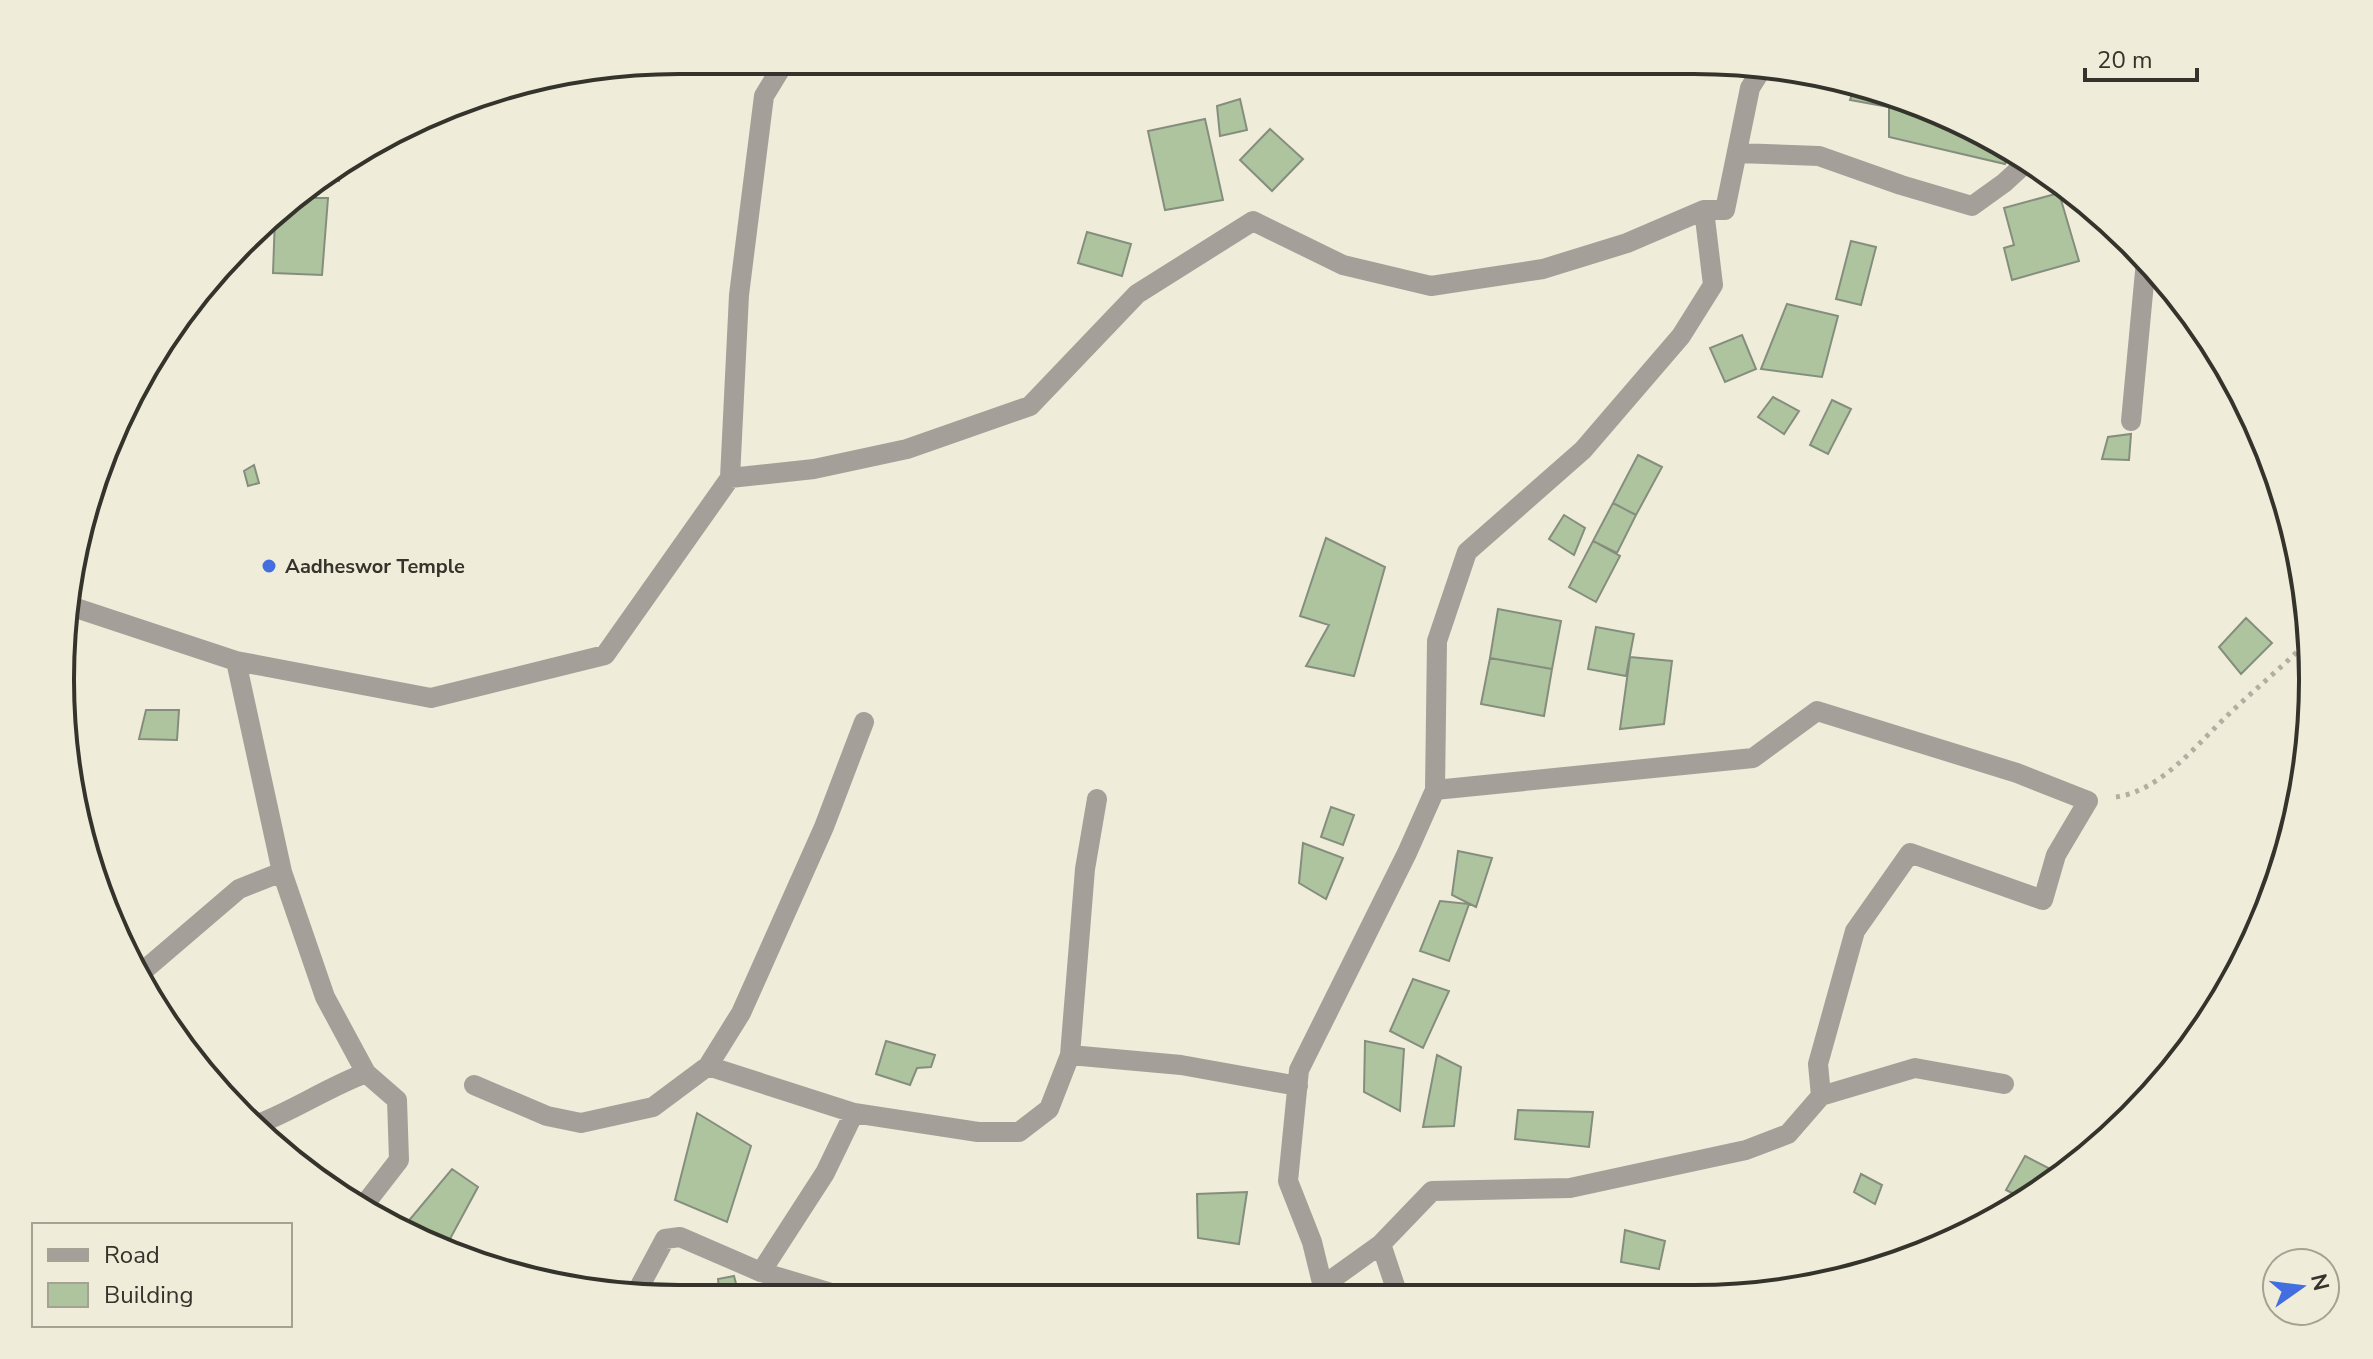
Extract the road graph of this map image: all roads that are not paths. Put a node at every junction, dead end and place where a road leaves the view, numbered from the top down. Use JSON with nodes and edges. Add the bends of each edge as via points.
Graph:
{"nodes":[{"id":1,"x":777,"y":74,"type":"edge"},
{"id":2,"x":1757,"y":77,"type":"edge"},
{"id":3,"x":1737,"y":153,"type":"junction"},
{"id":4,"x":2019,"y":169,"type":"edge"},
{"id":5,"x":1704,"y":210,"type":"junction"},
{"id":6,"x":2145,"y":275,"type":"edge"},
{"id":7,"x":2131,"y":421,"type":"dead end"},
{"id":8,"x":730,"y":478,"type":"junction"},
{"id":9,"x":78,"y":609,"type":"edge"},
{"id":10,"x":236,"y":661,"type":"junction"},
{"id":11,"x":864,"y":722,"type":"dead end"},
{"id":12,"x":1435,"y":790,"type":"junction"},
{"id":13,"x":1097,"y":799,"type":"dead end"},
{"id":14,"x":282,"y":872,"type":"junction"},
{"id":15,"x":148,"y":969,"type":"edge"},
{"id":16,"x":1070,"y":1055,"type":"junction"},
{"id":17,"x":708,"y":1066,"type":"junction"},
{"id":18,"x":366,"y":1073,"type":"junction"},
{"id":19,"x":2004,"y":1084,"type":"dead end"},
{"id":20,"x":474,"y":1085,"type":"dead end"},
{"id":21,"x":1298,"y":1086,"type":"junction"},
{"id":22,"x":1821,"y":1096,"type":"junction"},
{"id":23,"x":854,"y":1113,"type":"junction"},
{"id":24,"x":265,"y":1121,"type":"edge"},
{"id":25,"x":369,"y":1199,"type":"edge"},
{"id":26,"x":1381,"y":1244,"type":"junction"},
{"id":27,"x":761,"y":1272,"type":"junction"},
{"id":28,"x":641,"y":1284,"type":"edge"},
{"id":29,"x":805,"y":1285,"type":"edge"},
{"id":30,"x":1323,"y":1285,"type":"edge"},
{"id":31,"x":1330,"y":1285,"type":"edge"},
{"id":32,"x":1395,"y":1285,"type":"edge"}],
"edges":[{"from":1,"to":8,"type":"street","via":[[764,96],[739,295]]},
{"from":2,"to":3,"type":"street"},
{"from":3,"to":4,"type":"street","via":[[1819,156],[1972,206]]},
{"from":3,"to":5,"type":"street","via":[[1725,210]]},
{"from":5,"to":8,"type":"street","via":[[1627,243],[1543,269],[1431,286],[1343,265],[1253,221],[1137,294],[1030,406],[907,449],[814,469]]},
{"from":5,"to":12,"type":"street","via":[[1713,285],[1681,336],[1583,450],[1467,552],[1437,641]]},
{"from":6,"to":7,"type":"street"},
{"from":8,"to":10,"type":"street","via":[[605,655],[431,698]]},
{"from":9,"to":10,"type":"street"},
{"from":10,"to":14,"type":"street"},
{"from":11,"to":17,"type":"street","via":[[824,827],[741,1013]]},
{"from":12,"to":21,"type":"street","via":[[1299,1070]]},
{"from":12,"to":22,"type":"street","via":[[1753,758],[1817,711],[2017,773],[2088,801],[2056,855],[2043,900],[1910,853],[1855,931],[1818,1064]]},
{"from":13,"to":16,"type":"street","via":[[1085,869]]},
{"from":14,"to":15,"type":"street","via":[[239,889]]},
{"from":14,"to":18,"type":"street","via":[[325,997]]},
{"from":16,"to":21,"type":"street","via":[[1181,1065]]},
{"from":16,"to":23,"type":"street","via":[[1049,1109],[1019,1132],[978,1132]]},
{"from":17,"to":20,"type":"street","via":[[653,1107],[581,1123],[547,1116]]},
{"from":17,"to":23,"type":"street"},
{"from":18,"to":24,"type":"street"},
{"from":18,"to":25,"type":"street","via":[[397,1100],[399,1160]]},
{"from":19,"to":22,"type":"street","via":[[1915,1068]]},
{"from":21,"to":30,"type":"street","via":[[1288,1181]]},
{"from":22,"to":26,"type":"street","via":[[1788,1134],[1746,1150],[1570,1188],[1432,1191]]},
{"from":23,"to":27,"type":"street","via":[[825,1173]]},
{"from":26,"to":31,"type":"street"},
{"from":26,"to":32,"type":"street"},
{"from":27,"to":28,"type":"street","via":[[680,1237],[665,1239]]},
{"from":27,"to":29,"type":"street"}]}
